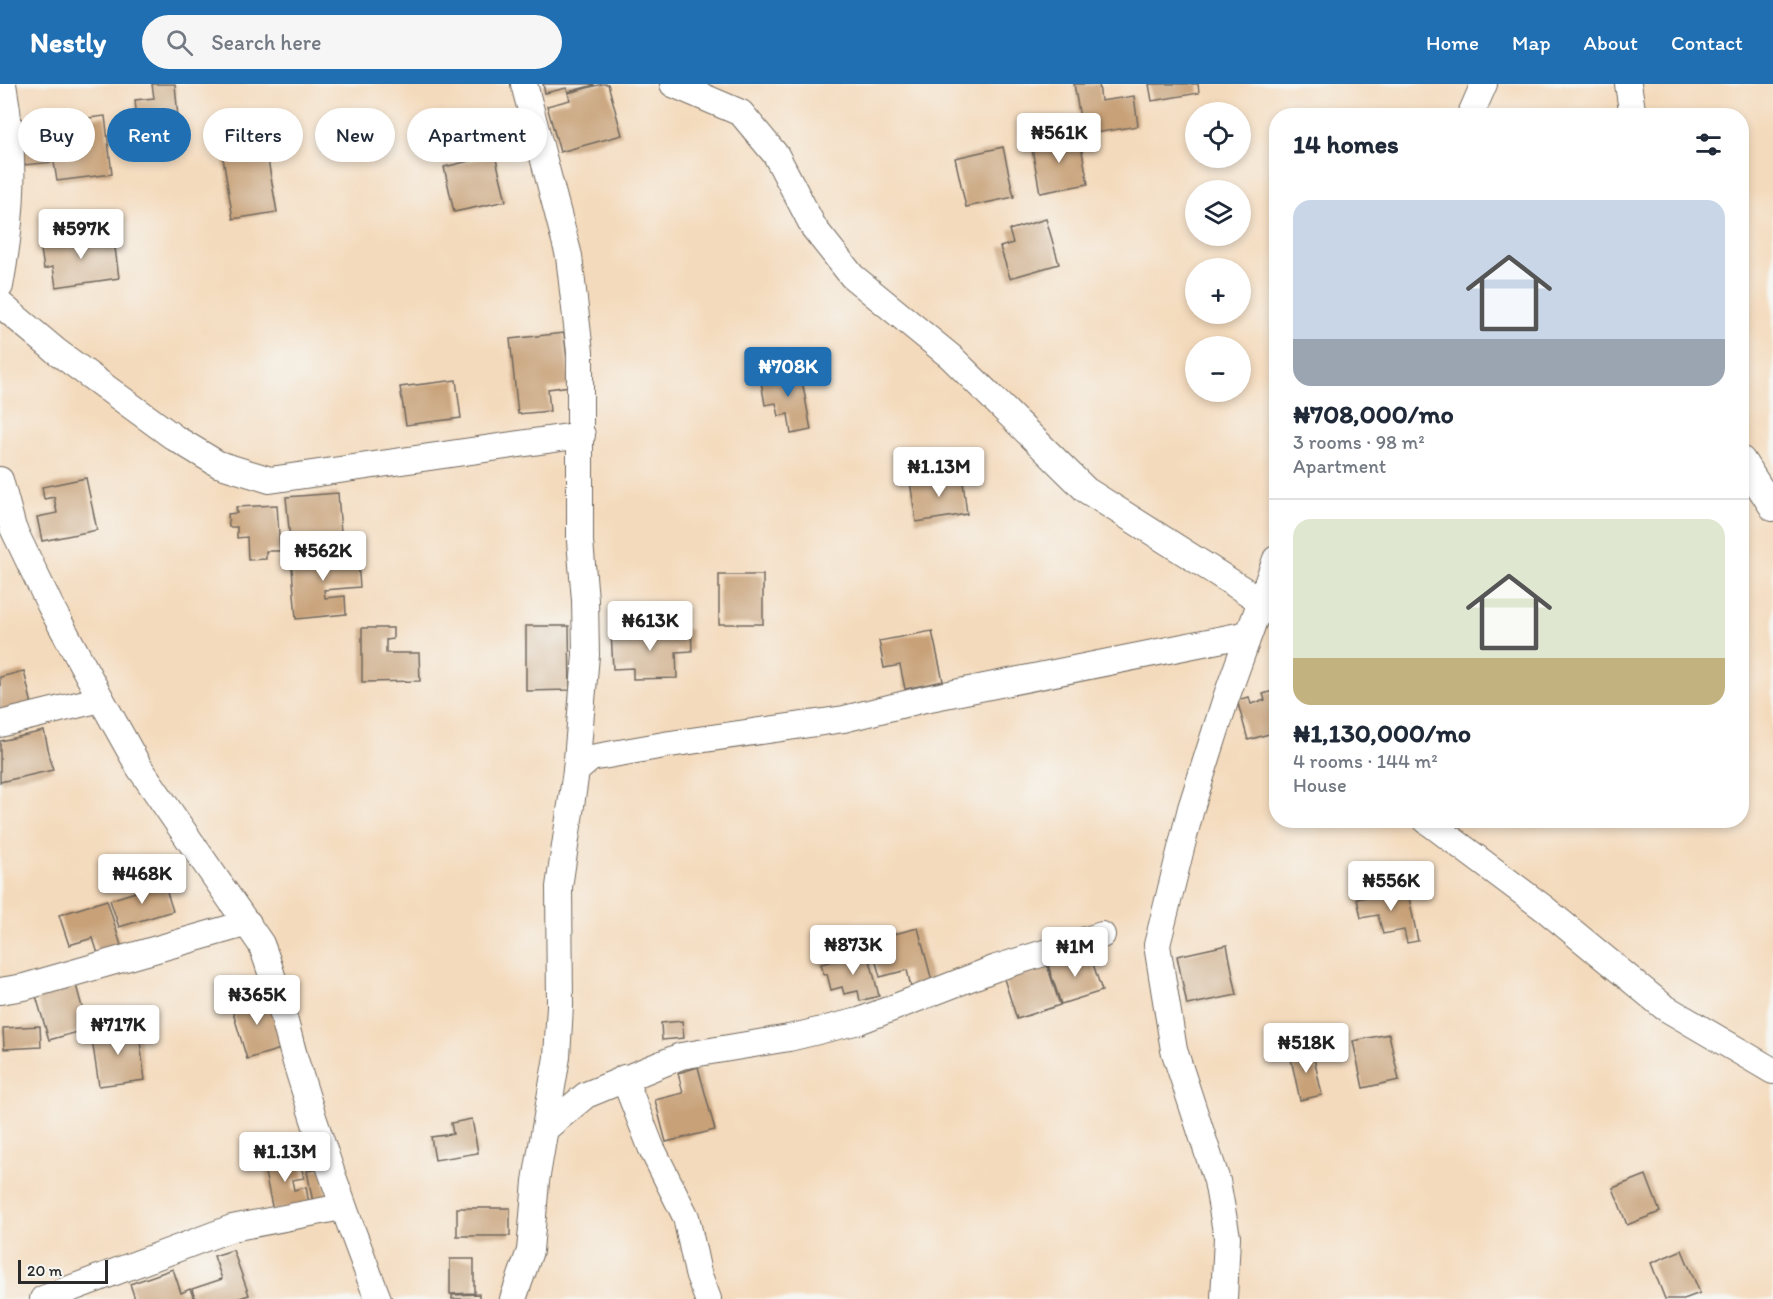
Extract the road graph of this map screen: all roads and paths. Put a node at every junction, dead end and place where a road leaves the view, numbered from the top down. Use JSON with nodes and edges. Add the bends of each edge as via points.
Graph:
{"nodes":[{"id":1,"x":3,"y":84,"type":"edge"},
{"id":2,"x":525,"y":84,"type":"edge"},
{"id":3,"x":673,"y":84,"type":"edge"},
{"id":4,"x":1484,"y":84,"type":"edge"},
{"id":5,"x":1628,"y":84,"type":"edge"},
{"id":6,"x":1474,"y":108,"type":"edge"},
{"id":7,"x":1632,"y":108,"type":"edge"},
{"id":8,"x":7,"y":177,"type":"edge"},
{"id":9,"x":0,"y":286,"type":"edge"},
{"id":10,"x":0,"y":304,"type":"edge"},
{"id":11,"x":582,"y":435,"type":"junction"},
{"id":12,"x":1749,"y":471,"type":"edge"},
{"id":13,"x":0,"y":480,"type":"edge"},
{"id":14,"x":1773,"y":508,"type":"edge"},
{"id":15,"x":1269,"y":608,"type":"edge"},
{"id":16,"x":1248,"y":634,"type":"junction"},
{"id":17,"x":101,"y":699,"type":"junction"},
{"id":18,"x":0,"y":724,"type":"edge"},
{"id":19,"x":576,"y":771,"type":"junction"},
{"id":20,"x":1437,"y":828,"type":"edge"},
{"id":21,"x":248,"y":923,"type":"junction"},
{"id":22,"x":1102,"y":935,"type":"dead end"},
{"id":23,"x":0,"y":991,"type":"edge"},
{"id":24,"x":1773,"y":1071,"type":"edge"},
{"id":25,"x":624,"y":1077,"type":"junction"},
{"id":26,"x":545,"y":1129,"type":"junction"},
{"id":27,"x":342,"y":1207,"type":"junction"},
{"id":28,"x":43,"y":1299,"type":"edge"},
{"id":29,"x":378,"y":1299,"type":"edge"},
{"id":30,"x":513,"y":1299,"type":"edge"},
{"id":31,"x":708,"y":1299,"type":"edge"},
{"id":32,"x":1224,"y":1299,"type":"edge"}],
"edges":[{"from":1,"to":8,"type":"street"},
{"from":2,"to":11,"type":"street","via":[[569,256],[580,352]]},
{"from":3,"to":15,"type":"street","via":[[741,113],[776,155],[814,228],[852,276],[951,357],[1086,490]]},
{"from":4,"to":6,"type":"street"},
{"from":5,"to":7,"type":"street"},
{"from":8,"to":9,"type":"street","via":[[10,229]]},
{"from":10,"to":11,"type":"street","via":[[56,351],[175,438],[218,464],[270,480]]},
{"from":11,"to":19,"type":"street","via":[[580,541],[586,655]]},
{"from":12,"to":14,"type":"street"},
{"from":13,"to":17,"type":"street","via":[[13,528]]},
{"from":15,"to":16,"type":"street"},
{"from":16,"to":19,"type":"street","via":[[844,719],[591,758]]},
{"from":16,"to":32,"type":"street","via":[[1191,808],[1157,945],[1174,1050],[1217,1181],[1227,1237]]},
{"from":17,"to":18,"type":"street"},
{"from":17,"to":21,"type":"street","via":[[140,767]]},
{"from":19,"to":26,"type":"street","via":[[559,887],[558,1037]]},
{"from":20,"to":24,"type":"street","via":[[1545,909],[1664,1007]]},
{"from":21,"to":23,"type":"street"},
{"from":21,"to":27,"type":"street","via":[[274,976],[297,1065]]},
{"from":22,"to":25,"type":"street","via":[[996,968],[858,1021],[789,1038],[681,1056]]},
{"from":25,"to":26,"type":"street","via":[[586,1095]]},
{"from":25,"to":31,"type":"street","via":[[651,1147],[686,1217]]},
{"from":26,"to":30,"type":"street","via":[[530,1251]]},
{"from":27,"to":28,"type":"street","via":[[232,1228]]},
{"from":27,"to":29,"type":"street"}]}
